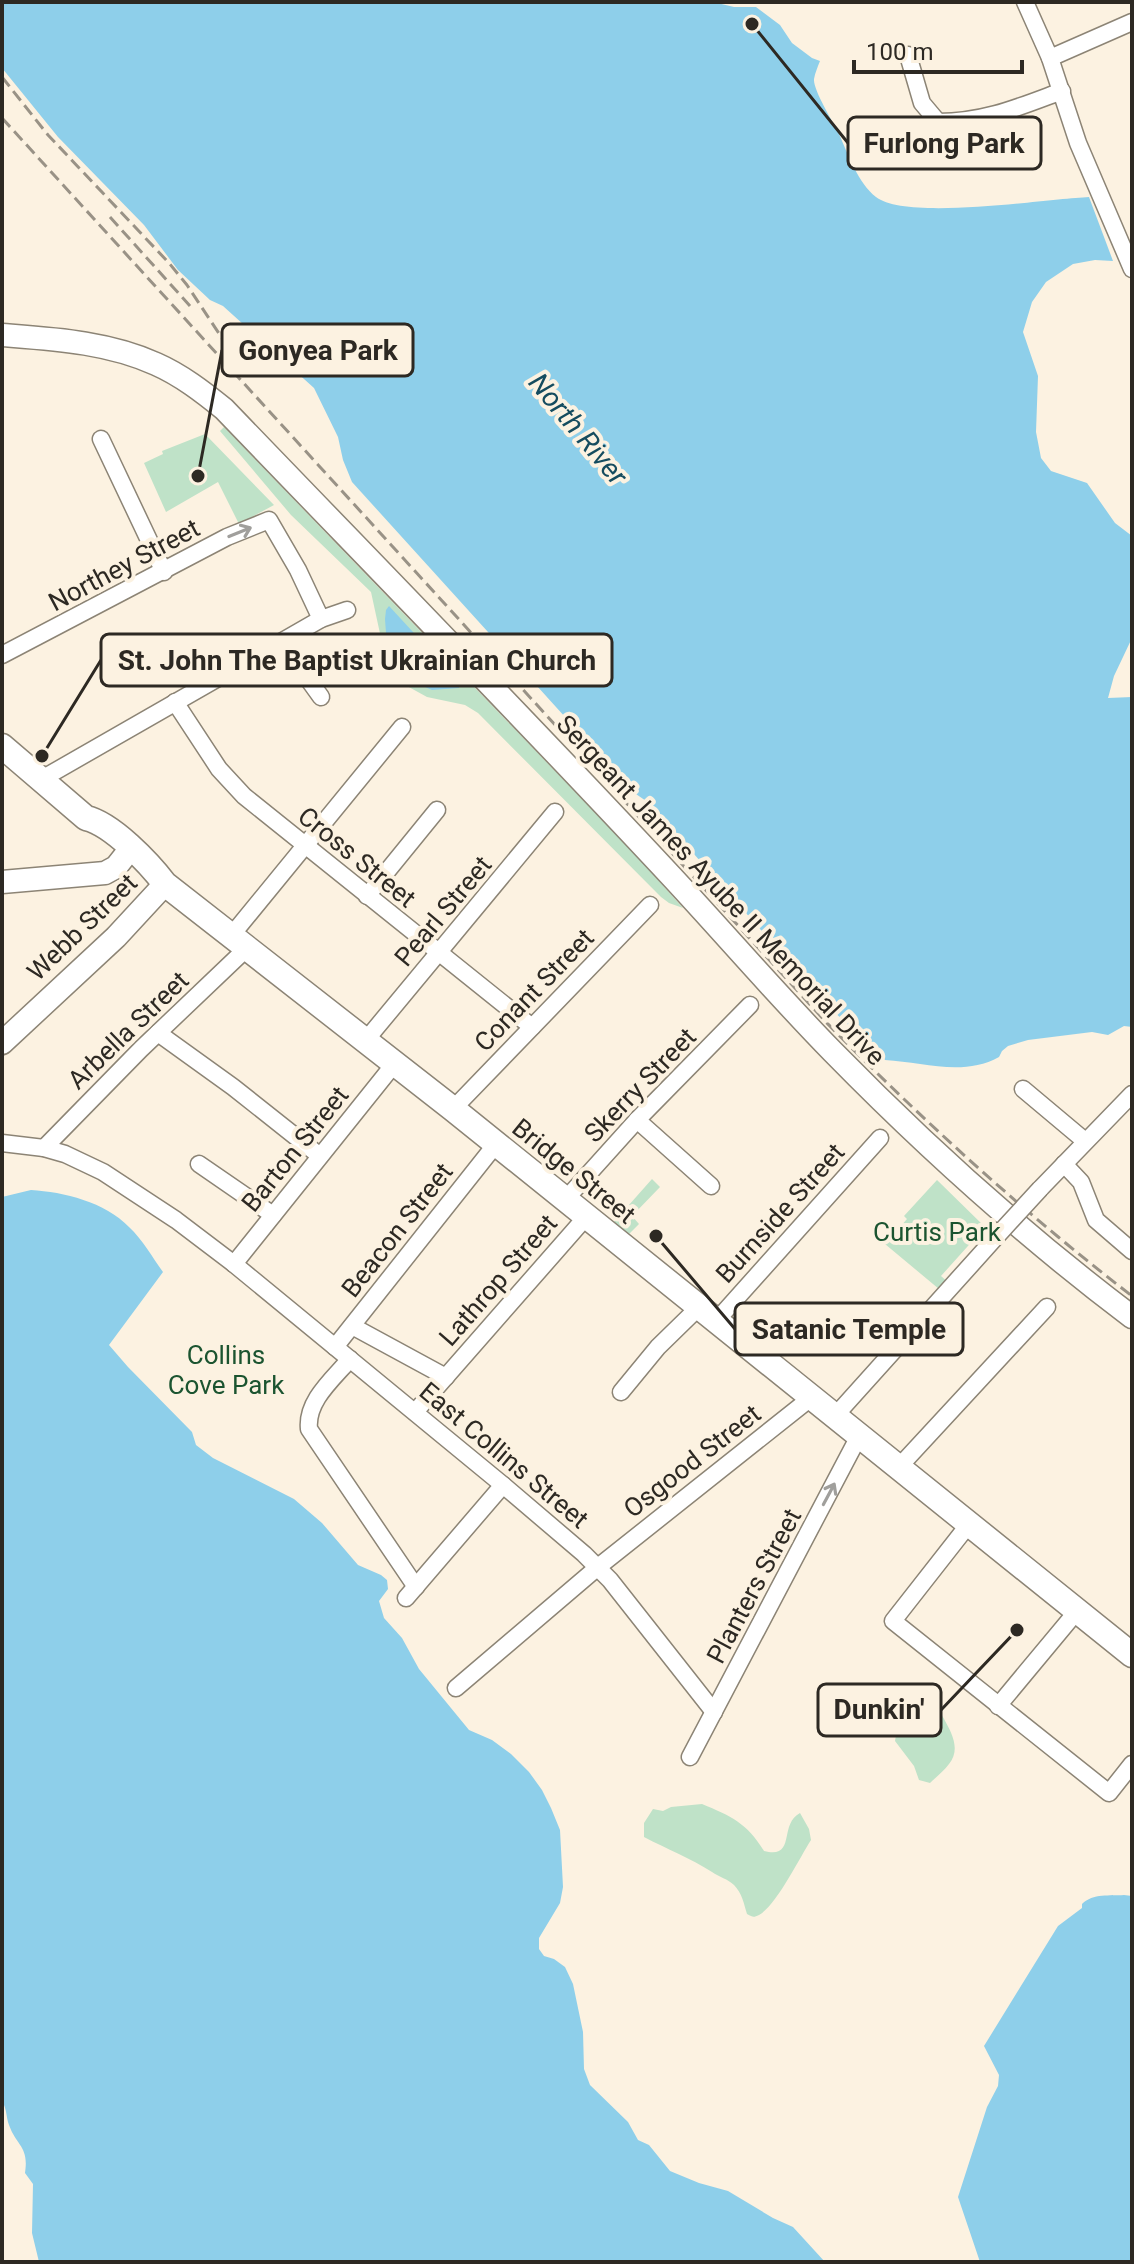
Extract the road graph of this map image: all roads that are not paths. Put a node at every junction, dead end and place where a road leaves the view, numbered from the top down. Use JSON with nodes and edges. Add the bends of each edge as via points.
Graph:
{"nodes":[{"id":1,"x":1025,"y":2,"type":"edge"},
{"id":2,"x":1132,"y":22,"type":"edge"},
{"id":3,"x":908,"y":55,"type":"dead end"},
{"id":4,"x":1050,"y":58,"type":"junction"},
{"id":5,"x":1062,"y":91,"type":"junction"},
{"id":6,"x":1132,"y":269,"type":"edge"},
{"id":7,"x":2,"y":335,"type":"edge"},
{"id":8,"x":101,"y":439,"type":"dead end"},
{"id":9,"x":164,"y":572,"type":"junction"},
{"id":10,"x":347,"y":610,"type":"dead end"},
{"id":11,"x":321,"y":619,"type":"junction"},
{"id":12,"x":279,"y":644,"type":"junction"},
{"id":13,"x":2,"y":655,"type":"edge"},
{"id":14,"x":321,"y":697,"type":"dead end"},
{"id":15,"x":175,"y":702,"type":"junction"},
{"id":16,"x":402,"y":727,"type":"dead end"},
{"id":17,"x":2,"y":746,"type":"edge"},
{"id":18,"x":40,"y":780,"type":"junction"},
{"id":19,"x":437,"y":810,"type":"dead end"},
{"id":20,"x":555,"y":812,"type":"dead end"},
{"id":21,"x":304,"y":846,"type":"junction"},
{"id":22,"x":127,"y":853,"type":"junction"},
{"id":23,"x":2,"y":882,"type":"edge"},
{"id":24,"x":165,"y":884,"type":"junction"},
{"id":25,"x":367,"y":896,"type":"junction"},
{"id":26,"x":650,"y":905,"type":"dead end"},
{"id":27,"x":239,"y":942,"type":"junction"},
{"id":28,"x":439,"y":953,"type":"junction"},
{"id":29,"x":750,"y":1005,"type":"dead end"},
{"id":30,"x":532,"y":1027,"type":"junction"},
{"id":31,"x":158,"y":1033,"type":"junction"},
{"id":32,"x":366,"y":1040,"type":"junction"},
{"id":33,"x":2,"y":1043,"type":"edge"},
{"id":34,"x":395,"y":1063,"type":"junction"},
{"id":35,"x":1023,"y":1089,"type":"dead end"},
{"id":36,"x":1132,"y":1094,"type":"edge"},
{"id":37,"x":453,"y":1109,"type":"junction"},
{"id":38,"x":637,"y":1120,"type":"junction"},
{"id":39,"x":880,"y":1138,"type":"dead end"},
{"id":40,"x":1085,"y":1141,"type":"junction"},
{"id":41,"x":2,"y":1143,"type":"edge"},
{"id":42,"x":496,"y":1144,"type":"junction"},
{"id":43,"x":44,"y":1148,"type":"junction"},
{"id":44,"x":320,"y":1156,"type":"junction"},
{"id":45,"x":199,"y":1164,"type":"dead end"},
{"id":46,"x":1064,"y":1164,"type":"junction"},
{"id":47,"x":711,"y":1186,"type":"dead end"},
{"id":48,"x":565,"y":1200,"type":"junction"},
{"id":49,"x":273,"y":1215,"type":"junction"},
{"id":50,"x":586,"y":1217,"type":"junction"},
{"id":51,"x":1132,"y":1251,"type":"edge"},
{"id":52,"x":234,"y":1264,"type":"junction"},
{"id":53,"x":1094,"y":1288,"type":"junction"},
{"id":54,"x":1047,"y":1307,"type":"dead end"},
{"id":55,"x":708,"y":1313,"type":"junction"},
{"id":56,"x":1132,"y":1317,"type":"edge"},
{"id":57,"x":1132,"y":1324,"type":"edge"},
{"id":58,"x":352,"y":1326,"type":"junction"},
{"id":59,"x":335,"y":1347,"type":"junction"},
{"id":60,"x":350,"y":1359,"type":"junction"},
{"id":61,"x":446,"y":1377,"type":"junction"},
{"id":62,"x":621,"y":1392,"type":"dead end"},
{"id":63,"x":812,"y":1397,"type":"junction"},
{"id":64,"x":415,"y":1412,"type":"junction"},
{"id":65,"x":835,"y":1416,"type":"junction"},
{"id":66,"x":859,"y":1436,"type":"junction"},
{"id":67,"x":898,"y":1468,"type":"junction"},
{"id":68,"x":503,"y":1485,"type":"junction"},
{"id":69,"x":969,"y":1524,"type":"junction"},
{"id":70,"x":598,"y":1567,"type":"junction"},
{"id":71,"x":1077,"y":1611,"type":"junction"},
{"id":72,"x":1132,"y":1654,"type":"edge"},
{"id":73,"x":456,"y":1688,"type":"dead end"},
{"id":74,"x":998,"y":1706,"type":"junction"},
{"id":75,"x":714,"y":1712,"type":"junction"},
{"id":76,"x":690,"y":1757,"type":"dead end"},
{"id":77,"x":1132,"y":1764,"type":"edge"}],
"edges":[{"from":1,"to":4,"type":"street"},
{"from":2,"to":4,"type":"street"},
{"from":3,"to":5,"type":"street","via":[[922,103],[938,122],[1006,112]]},
{"from":4,"to":5,"type":"street"},
{"from":5,"to":6,"type":"street","via":[[1078,143]]},
{"from":7,"to":53,"type":"main road","name":"Sergeant James Ayube II Memorial Drive","via":[[68,340],[155,363],[224,409],[834,1052],[955,1168]]},
{"from":8,"to":9,"type":"street"},
{"from":9,"to":11,"type":"street","name":"Northey Street","one_way":true,"via":[[269,520]]},
{"from":9,"to":13,"type":"street","name":"Northey Street"},
{"from":10,"to":11,"type":"street"},
{"from":11,"to":12,"type":"street"},
{"from":12,"to":14,"type":"street"},
{"from":12,"to":15,"type":"street"},
{"from":15,"to":18,"type":"street"},
{"from":15,"to":21,"type":"street","name":"Cross Street","via":[[232,784]]},
{"from":16,"to":21,"type":"street","name":"Arbella Street"},
{"from":17,"to":18,"type":"highway","name":"Bridge Street"},
{"from":18,"to":22,"type":"highway","name":"Bridge Street","via":[[86,818],[97,820]]},
{"from":19,"to":25,"type":"street"},
{"from":20,"to":28,"type":"street","name":"Pearl Street"},
{"from":21,"to":25,"type":"street","name":"Cross Street"},
{"from":21,"to":27,"type":"street","name":"Arbella Street"},
{"from":22,"to":23,"type":"main road","via":[[105,873]]},
{"from":22,"to":24,"type":"highway","name":"Bridge Street","via":[[149,864]]},
{"from":24,"to":27,"type":"highway","name":"Bridge Street"},
{"from":24,"to":33,"type":"main road","name":"Webb Street"},
{"from":25,"to":28,"type":"street","name":"Cross Street"},
{"from":26,"to":30,"type":"street","name":"Conant Street"},
{"from":27,"to":31,"type":"street","name":"Arbella Street"},
{"from":27,"to":32,"type":"highway","name":"Bridge Street"},
{"from":28,"to":30,"type":"street","name":"Cross Street"},
{"from":28,"to":32,"type":"street","name":"Pearl Street"},
{"from":29,"to":38,"type":"street","name":"Skerry Street"},
{"from":30,"to":37,"type":"street","name":"Conant Street"},
{"from":31,"to":43,"type":"street","name":"Arbella Street"},
{"from":31,"to":44,"type":"street"},
{"from":32,"to":34,"type":"highway","name":"Bridge Street"},
{"from":34,"to":37,"type":"highway","name":"Bridge Street"},
{"from":34,"to":44,"type":"street","name":"Barton Street"},
{"from":35,"to":40,"type":"street"},
{"from":36,"to":40,"type":"street"},
{"from":37,"to":42,"type":"highway","name":"Bridge Street"},
{"from":38,"to":47,"type":"street"},
{"from":38,"to":48,"type":"street","name":"Skerry Street"},
{"from":39,"to":55,"type":"street","name":"Burnside Street"},
{"from":40,"to":46,"type":"street"},
{"from":41,"to":43,"type":"street","name":"East Collins Street"},
{"from":42,"to":48,"type":"highway","name":"Bridge Street"},
{"from":42,"to":58,"type":"street","name":"Beacon Street"},
{"from":43,"to":52,"type":"street","name":"East Collins Street","via":[[121,1182]]},
{"from":44,"to":49,"type":"street","name":"Barton Street"},
{"from":45,"to":49,"type":"street"},
{"from":46,"to":51,"type":"street","via":[[1081,1182],[1096,1220]]},
{"from":46,"to":65,"type":"street","bridge":true},
{"from":48,"to":50,"type":"highway","name":"Bridge Street"},
{"from":49,"to":52,"type":"street","name":"Barton Street"},
{"from":50,"to":55,"type":"highway","name":"Bridge Street"},
{"from":50,"to":61,"type":"street","name":"Lathrop Street"},
{"from":52,"to":59,"type":"street","name":"East Collins Street"},
{"from":53,"to":56,"type":"main road","name":"Sergeant James Ayube II Memorial Drive"},
{"from":53,"to":57,"type":"main road","name":"Sergeant James Ayube II Memorial Drive"},
{"from":54,"to":67,"type":"street"},
{"from":55,"to":62,"type":"street","name":"Burnside Street","via":[[658,1347]]},
{"from":55,"to":63,"type":"highway","name":"Bridge Street"},
{"from":58,"to":59,"type":"street","name":"Beacon Street"},
{"from":58,"to":61,"type":"street"},
{"from":59,"to":60,"type":"street","name":"East Collins Street"},
{"from":60,"to":64,"type":"street","name":"East Collins Street"},
{"from":60,"to":68,"type":"street","via":[[318,1395],[309,1429],[411,1592]]},
{"from":61,"to":64,"type":"street","name":"Lathrop Street"},
{"from":63,"to":65,"type":"highway","name":"Bridge Street"},
{"from":63,"to":70,"type":"street","name":"Osgood Street"},
{"from":64,"to":68,"type":"street","name":"East Collins Street"},
{"from":65,"to":66,"type":"highway","name":"Bridge Street"},
{"from":66,"to":67,"type":"highway","name":"Bridge Street"},
{"from":75,"to":66,"type":"street","name":"Planters Street","one_way":true},
{"from":67,"to":69,"type":"highway","name":"Bridge Street"},
{"from":68,"to":70,"type":"street","name":"East Collins Street"},
{"from":69,"to":71,"type":"highway","name":"Bridge Street"},
{"from":69,"to":74,"type":"street","via":[[893,1621]]},
{"from":70,"to":73,"type":"street","name":"Osgood Street"},
{"from":70,"to":75,"type":"street","name":"East Collins Street"},
{"from":71,"to":72,"type":"highway","name":"Bridge Street"},
{"from":71,"to":74,"type":"street"},
{"from":74,"to":77,"type":"street","via":[[1109,1793]]},
{"from":75,"to":76,"type":"street","name":"Planters Street"}]}
